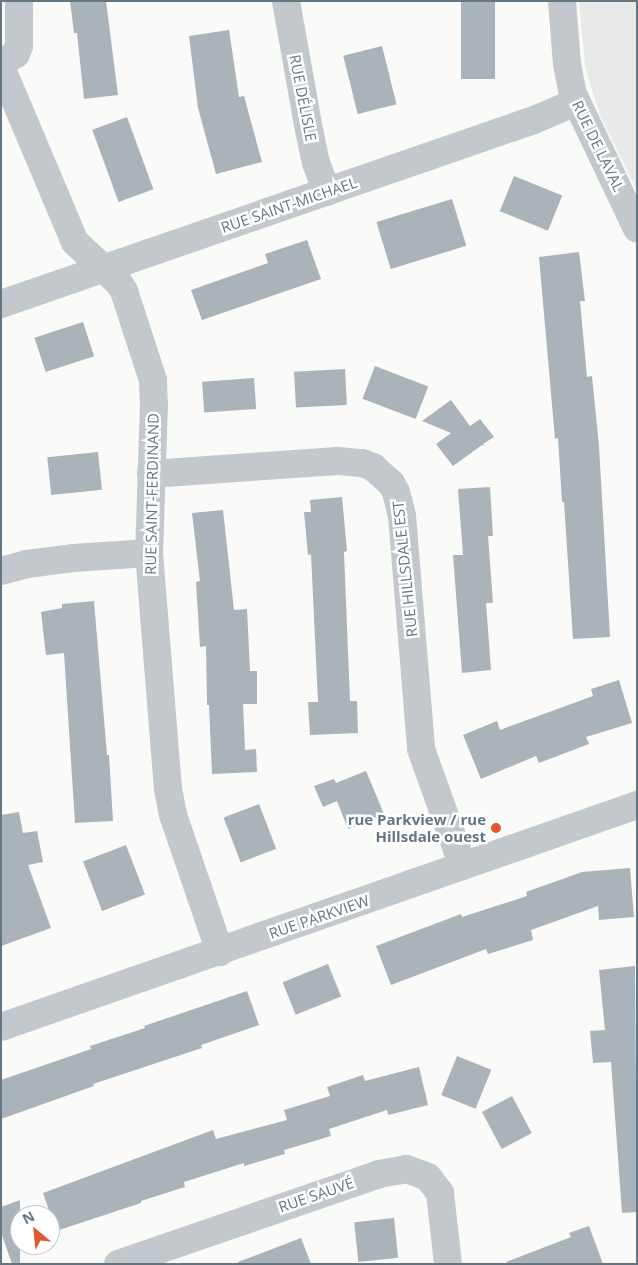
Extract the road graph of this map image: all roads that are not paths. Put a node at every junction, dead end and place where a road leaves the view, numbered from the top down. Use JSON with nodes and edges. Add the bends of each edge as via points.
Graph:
{"nodes":[{"id":1,"x":19,"y":1,"type":"edge"},
{"id":2,"x":286,"y":1,"type":"edge"},
{"id":3,"x":562,"y":1,"type":"edge"},
{"id":4,"x":1,"y":65,"type":"edge"},
{"id":5,"x":576,"y":102,"type":"junction"},
{"id":6,"x":327,"y":192,"type":"junction"},
{"id":7,"x":637,"y":229,"type":"edge"},
{"id":8,"x":103,"y":269,"type":"junction"},
{"id":9,"x":1,"y":304,"type":"edge"},
{"id":10,"x":151,"y":474,"type":"junction"},
{"id":11,"x":149,"y":553,"type":"junction"},
{"id":12,"x":1,"y":571,"type":"edge"},
{"id":13,"x":637,"y":805,"type":"edge"},
{"id":14,"x":463,"y":866,"type":"junction"},
{"id":15,"x":220,"y":952,"type":"junction"},
{"id":16,"x":1,"y":1027,"type":"edge"},
{"id":17,"x":118,"y":1264,"type":"edge"},
{"id":18,"x":448,"y":1264,"type":"edge"}],
"edges":[{"from":1,"to":4,"type":"street","name":"RUE SAINT-FERDINAND","via":[[20,46],[16,54]]},
{"from":2,"to":6,"type":"street","name":"RUE DÉLISLE","via":[[316,163]]},
{"from":3,"to":5,"type":"street","name":"RUE DE LAVAL","via":[[568,71]]},
{"from":4,"to":8,"type":"street","name":"RUE SAINT-FERDINAND","via":[[75,242]]},
{"from":5,"to":6,"type":"street","name":"RUE SAINT-MICHAEL","via":[[534,120]]},
{"from":5,"to":7,"type":"street","name":"RUE DE LAVAL"},
{"from":6,"to":8,"type":"street","name":"RUE SAINT-MICHAEL"},
{"from":8,"to":9,"type":"street","name":"RUE SAINT-MICHAEL"},
{"from":8,"to":10,"type":"street","name":"RUE SAINT-FERDINAND","via":[[124,291],[153,380]]},
{"from":10,"to":11,"type":"street","name":"RUE SAINT-FERDINAND"},
{"from":10,"to":14,"type":"street","name":"RUE HILLSDALE EST","via":[[338,461],[373,467],[391,482],[402,516],[421,749]]},
{"from":11,"to":12,"type":"street","via":[[57,560]]},
{"from":11,"to":15,"type":"street","name":"RUE SAINT-FERDINAND","via":[[169,802]]},
{"from":13,"to":14,"type":"street","name":"RUE PARKVIEW"},
{"from":14,"to":15,"type":"street","name":"RUE PARKVIEW"},
{"from":15,"to":16,"type":"street","name":"RUE PARKVIEW"},
{"from":17,"to":18,"type":"street","name":"RUE SAUVÉ","via":[[379,1174],[408,1169],[428,1176],[440,1192]]}]}
